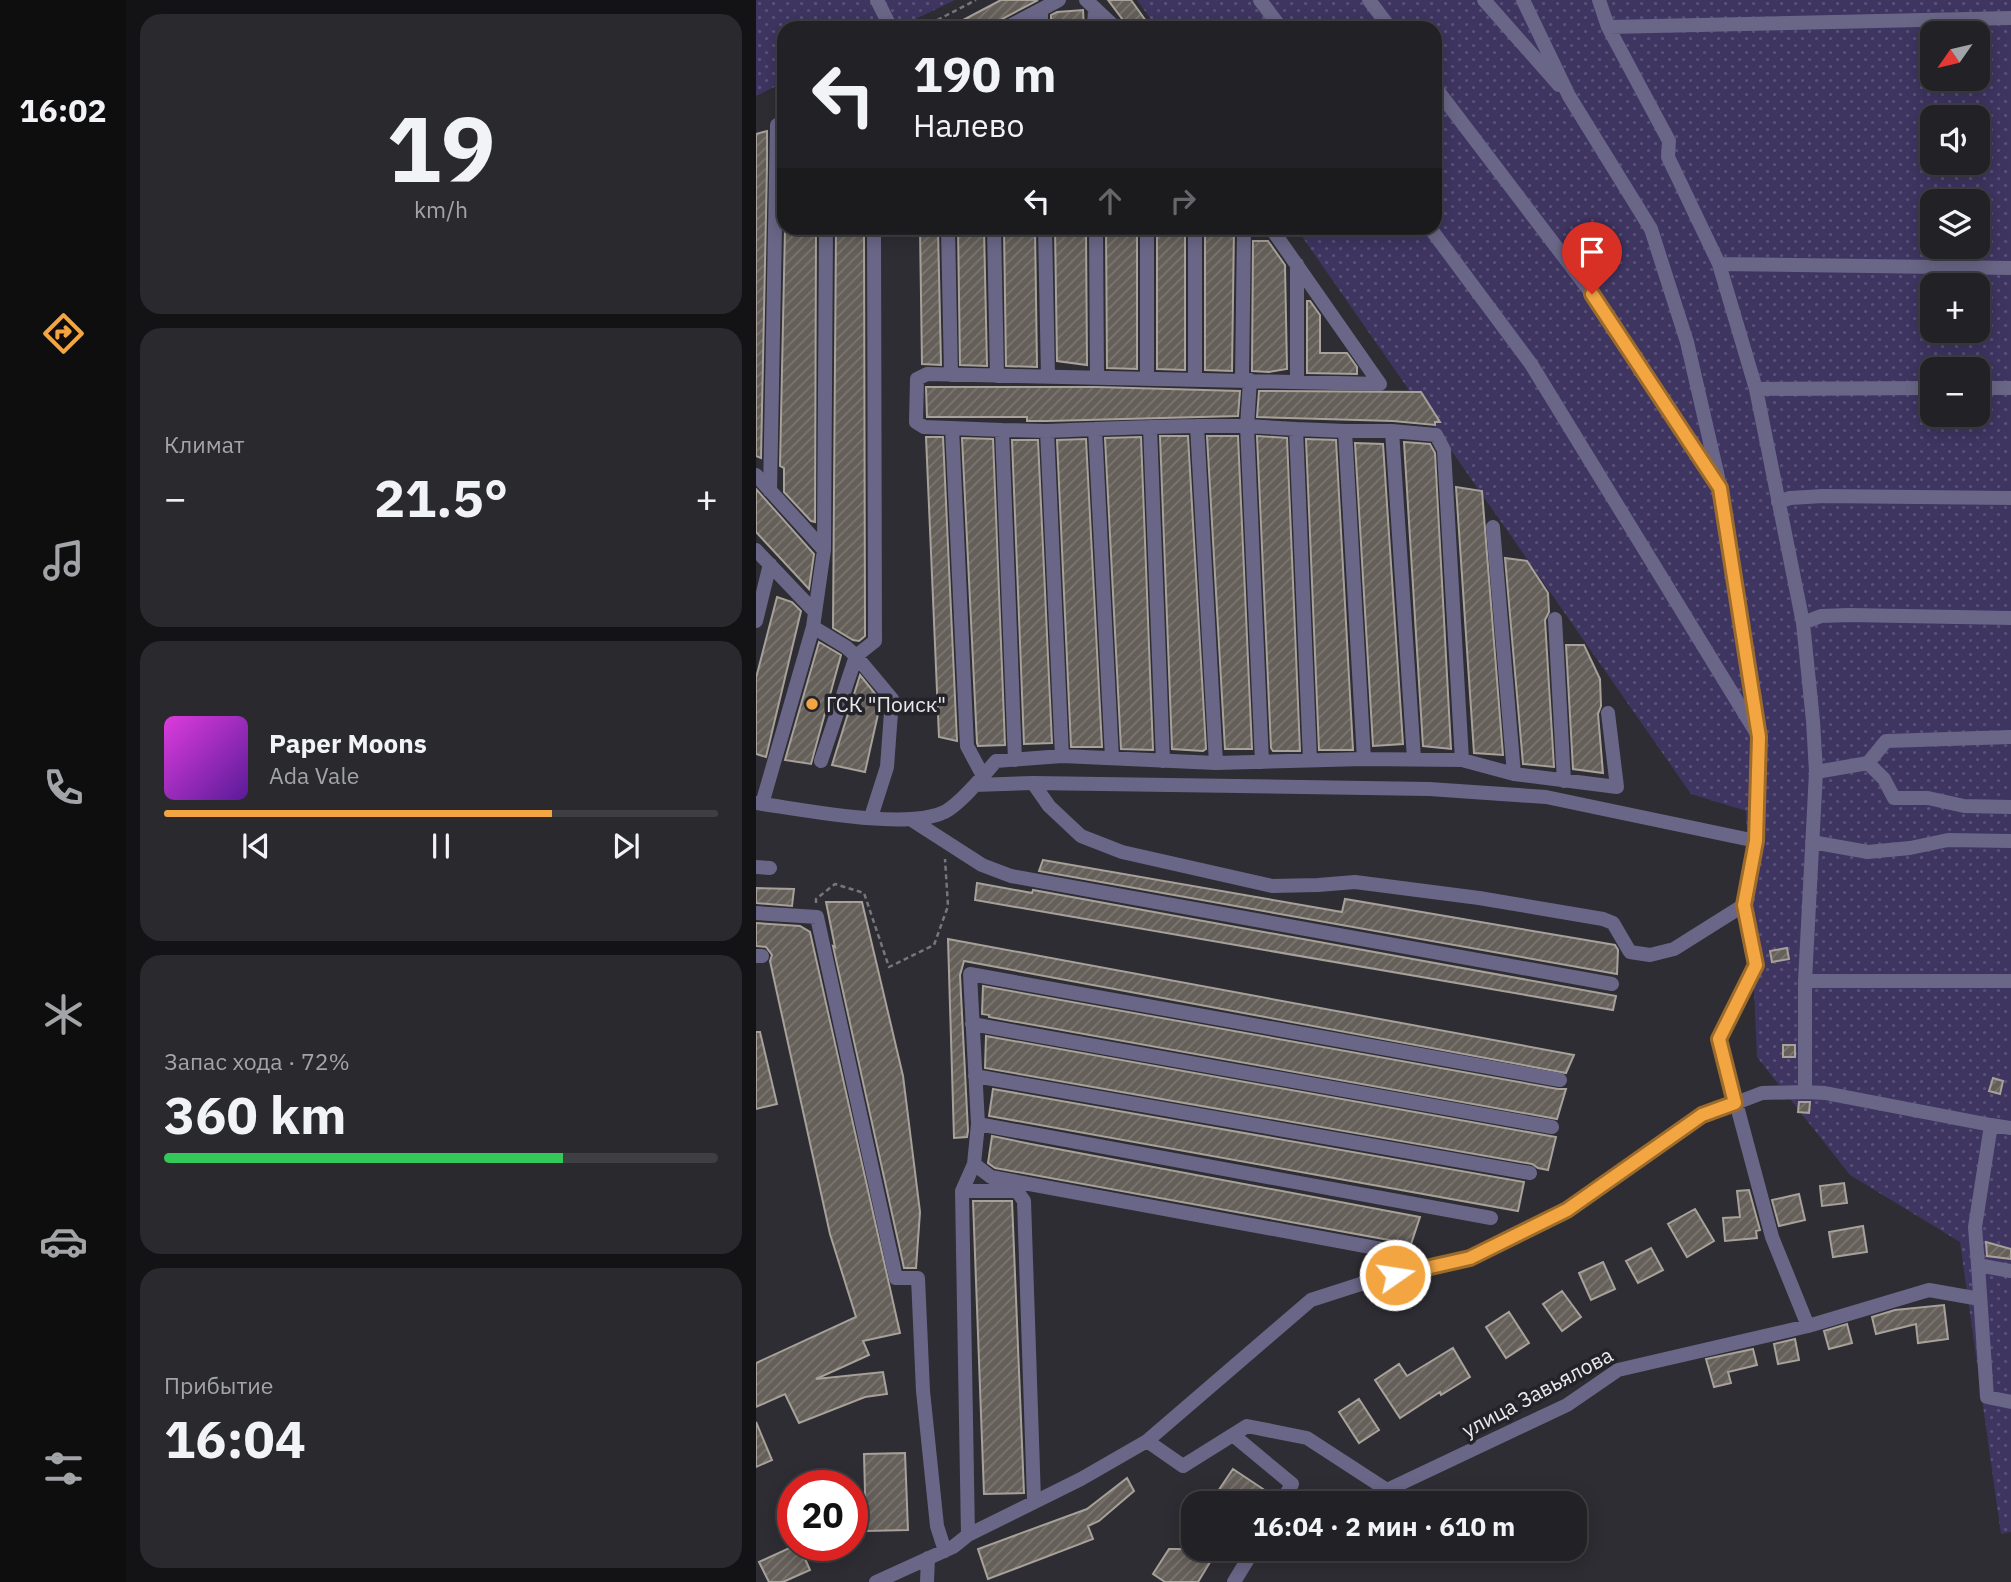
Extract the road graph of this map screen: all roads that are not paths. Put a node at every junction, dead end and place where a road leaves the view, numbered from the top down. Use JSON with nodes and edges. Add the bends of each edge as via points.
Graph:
{"nodes":[{"id":1,"x":877,"y":0,"type":"edge"},
{"id":2,"x":1059,"y":0,"type":"edge"},
{"id":3,"x":1260,"y":0,"type":"edge"},
{"id":4,"x":1369,"y":0,"type":"edge"},
{"id":5,"x":1484,"y":0,"type":"edge"},
{"id":6,"x":1523,"y":0,"type":"edge"},
{"id":7,"x":1599,"y":0,"type":"edge"},
{"id":8,"x":1090,"y":4,"type":"edge"},
{"id":9,"x":1041,"y":10,"type":"junction"},
{"id":10,"x":2011,"y":18,"type":"edge"},
{"id":11,"x":888,"y":21,"type":"edge"},
{"id":12,"x":1020,"y":21,"type":"edge"},
{"id":13,"x":1041,"y":21,"type":"edge"},
{"id":14,"x":1108,"y":21,"type":"edge"},
{"id":15,"x":1276,"y":21,"type":"edge"},
{"id":16,"x":1385,"y":21,"type":"edge"},
{"id":17,"x":1608,"y":27,"type":"junction"},
{"id":18,"x":1442,"y":96,"type":"edge"},
{"id":19,"x":1569,"y":96,"type":"junction"},
{"id":20,"x":777,"y":125,"type":"dead end"},
{"id":21,"x":825,"y":235,"type":"edge"},
{"id":22,"x":874,"y":235,"type":"edge"},
{"id":23,"x":948,"y":235,"type":"edge"},
{"id":24,"x":994,"y":235,"type":"edge"},
{"id":25,"x":1045,"y":235,"type":"edge"},
{"id":26,"x":1096,"y":235,"type":"edge"},
{"id":27,"x":1147,"y":235,"type":"edge"},
{"id":28,"x":1195,"y":235,"type":"edge"},
{"id":29,"x":1244,"y":235,"type":"edge"},
{"id":30,"x":1276,"y":235,"type":"edge"},
{"id":31,"x":1435,"y":235,"type":"edge"},
{"id":32,"x":1297,"y":264,"type":"junction"},
{"id":33,"x":1719,"y":264,"type":"junction"},
{"id":34,"x":2011,"y":268,"type":"edge"},
{"id":35,"x":951,"y":375,"type":"junction"},
{"id":36,"x":997,"y":376,"type":"junction"},
{"id":37,"x":1048,"y":377,"type":"junction"},
{"id":38,"x":1097,"y":378,"type":"junction"},
{"id":39,"x":1147,"y":379,"type":"junction"},
{"id":40,"x":1195,"y":380,"type":"junction"},
{"id":41,"x":1246,"y":380,"type":"junction"},
{"id":42,"x":1297,"y":382,"type":"junction"},
{"id":43,"x":1920,"y":388,"type":"edge"},
{"id":44,"x":1990,"y":388,"type":"edge"},
{"id":45,"x":2011,"y":388,"type":"edge"},
{"id":46,"x":1756,"y":389,"type":"junction"},
{"id":47,"x":1197,"y":426,"type":"junction"},
{"id":48,"x":1247,"y":426,"type":"junction"},
{"id":49,"x":1150,"y":427,"type":"junction"},
{"id":50,"x":952,"y":428,"type":"junction"},
{"id":51,"x":1095,"y":429,"type":"junction"},
{"id":52,"x":1296,"y":429,"type":"junction"},
{"id":53,"x":1002,"y":430,"type":"junction"},
{"id":54,"x":1345,"y":430,"type":"junction"},
{"id":55,"x":1392,"y":430,"type":"junction"},
{"id":56,"x":1047,"y":431,"type":"junction"},
{"id":57,"x":756,"y":475,"type":"edge"},
{"id":58,"x":1720,"y":488,"type":"junction"},
{"id":59,"x":770,"y":491,"type":"junction"},
{"id":60,"x":2011,"y":498,"type":"edge"},
{"id":61,"x":1778,"y":502,"type":"junction"},
{"id":62,"x":1493,"y":527,"type":"dead end"},
{"id":63,"x":756,"y":550,"type":"edge"},
{"id":64,"x":824,"y":550,"type":"junction"},
{"id":65,"x":770,"y":565,"type":"junction"},
{"id":66,"x":814,"y":611,"type":"junction"},
{"id":67,"x":2011,"y":618,"type":"edge"},
{"id":68,"x":1555,"y":619,"type":"dead end"},
{"id":69,"x":756,"y":621,"type":"edge"},
{"id":70,"x":1803,"y":623,"type":"junction"},
{"id":71,"x":813,"y":626,"type":"junction"},
{"id":72,"x":856,"y":656,"type":"junction"},
{"id":73,"x":1608,"y":713,"type":"dead end"},
{"id":74,"x":1759,"y":737,"type":"junction"},
{"id":75,"x":2011,"y":737,"type":"edge"},
{"id":76,"x":1062,"y":756,"type":"junction"},
{"id":77,"x":1112,"y":758,"type":"junction"},
{"id":78,"x":1364,"y":759,"type":"junction"},
{"id":79,"x":1414,"y":759,"type":"junction"},
{"id":80,"x":1015,"y":760,"type":"junction"},
{"id":81,"x":1310,"y":760,"type":"junction"},
{"id":82,"x":1462,"y":760,"type":"junction"},
{"id":83,"x":821,"y":761,"type":"dead end"},
{"id":84,"x":1163,"y":761,"type":"junction"},
{"id":85,"x":1262,"y":762,"type":"junction"},
{"id":86,"x":1216,"y":763,"type":"junction"},
{"id":87,"x":1868,"y":763,"type":"junction"},
{"id":88,"x":1816,"y":772,"type":"junction"},
{"id":89,"x":1514,"y":774,"type":"junction"},
{"id":90,"x":979,"y":781,"type":"junction"},
{"id":91,"x":1564,"y":781,"type":"junction"},
{"id":92,"x":1033,"y":783,"type":"junction"},
{"id":93,"x":759,"y":804,"type":"edge"},
{"id":94,"x":2011,"y":807,"type":"edge"},
{"id":95,"x":871,"y":817,"type":"junction"},
{"id":96,"x":912,"y":820,"type":"junction"},
{"id":97,"x":1756,"y":841,"type":"junction"},
{"id":98,"x":2011,"y":841,"type":"edge"},
{"id":99,"x":1812,"y":842,"type":"junction"},
{"id":100,"x":1744,"y":905,"type":"junction"},
{"id":101,"x":756,"y":913,"type":"edge"},
{"id":102,"x":1805,"y":981,"type":"junction"},
{"id":103,"x":2011,"y":981,"type":"edge"},
{"id":104,"x":1612,"y":984,"type":"dead end"},
{"id":105,"x":972,"y":1024,"type":"junction"},
{"id":106,"x":975,"y":1076,"type":"junction"},
{"id":107,"x":1560,"y":1080,"type":"dead end"},
{"id":108,"x":1805,"y":1092,"type":"junction"},
{"id":109,"x":1735,"y":1103,"type":"junction"},
{"id":110,"x":978,"y":1124,"type":"junction"},
{"id":111,"x":1992,"y":1125,"type":"junction"},
{"id":112,"x":1552,"y":1127,"type":"dead end"},
{"id":113,"x":2011,"y":1128,"type":"edge"},
{"id":114,"x":974,"y":1164,"type":"junction"},
{"id":115,"x":1530,"y":1173,"type":"dead end"},
{"id":116,"x":962,"y":1191,"type":"junction"},
{"id":117,"x":1491,"y":1218,"type":"dead end"},
{"id":118,"x":1392,"y":1251,"type":"dead end"},
{"id":119,"x":1978,"y":1265,"type":"junction"},
{"id":120,"x":2011,"y":1271,"type":"edge"},
{"id":121,"x":1980,"y":1299,"type":"junction"},
{"id":122,"x":1808,"y":1326,"type":"junction"},
{"id":123,"x":2011,"y":1402,"type":"edge"},
{"id":124,"x":1233,"y":1435,"type":"junction"},
{"id":125,"x":1147,"y":1441,"type":"junction"},
{"id":126,"x":1288,"y":1491,"type":"edge"},
{"id":127,"x":1034,"y":1500,"type":"junction"},
{"id":128,"x":968,"y":1535,"type":"junction"},
{"id":129,"x":945,"y":1551,"type":"junction"},
{"id":130,"x":928,"y":1558,"type":"junction"},
{"id":131,"x":1247,"y":1561,"type":"edge"},
{"id":132,"x":876,"y":1582,"type":"edge"},
{"id":133,"x":927,"y":1582,"type":"edge"},
{"id":134,"x":1234,"y":1582,"type":"edge"}],
"edges":[{"from":1,"to":11,"type":"street"},
{"from":2,"to":9,"type":"street"},
{"from":3,"to":15,"type":"street"},
{"from":4,"to":16,"type":"street"},
{"from":5,"to":19,"type":"street"},
{"from":6,"to":19,"type":"street"},
{"from":7,"to":17,"type":"street"},
{"from":8,"to":14,"type":"street"},
{"from":9,"to":12,"type":"street"},
{"from":9,"to":13,"type":"street"},
{"from":10,"to":17,"type":"street"},
{"from":17,"to":33,"type":"street","via":[[1669,141],[1668,157]]},
{"from":18,"to":58,"type":"street","via":[[1608,315]]},
{"from":19,"to":58,"type":"street","via":[[1651,229],[1688,342]]},
{"from":20,"to":59,"type":"street"},
{"from":21,"to":64,"type":"street"},
{"from":22,"to":72,"type":"street","via":[[875,640]]},
{"from":23,"to":35,"type":"street"},
{"from":24,"to":36,"type":"street"},
{"from":25,"to":37,"type":"street"},
{"from":26,"to":38,"type":"street"},
{"from":27,"to":39,"type":"street"},
{"from":28,"to":40,"type":"street"},
{"from":29,"to":41,"type":"street"},
{"from":30,"to":32,"type":"street"},
{"from":31,"to":74,"type":"street","via":[[1531,364]]},
{"from":32,"to":42,"type":"street"},
{"from":32,"to":42,"type":"street","via":[[1380,384]]},
{"from":33,"to":34,"type":"street"},
{"from":33,"to":46,"type":"street"},
{"from":35,"to":36,"type":"street"},
{"from":35,"to":50,"type":"street","via":[[927,374],[917,379],[916,422],[924,427]]},
{"from":36,"to":37,"type":"street"},
{"from":37,"to":38,"type":"street"},
{"from":38,"to":39,"type":"street"},
{"from":39,"to":40,"type":"street"},
{"from":40,"to":41,"type":"street"},
{"from":41,"to":42,"type":"street"},
{"from":41,"to":48,"type":"street"},
{"from":43,"to":46,"type":"street"},
{"from":44,"to":45,"type":"street"},
{"from":46,"to":61,"type":"street"},
{"from":47,"to":48,"type":"street"},
{"from":47,"to":49,"type":"street"},
{"from":47,"to":86,"type":"street"},
{"from":48,"to":52,"type":"street"},
{"from":48,"to":85,"type":"street"},
{"from":49,"to":51,"type":"street"},
{"from":49,"to":84,"type":"street"},
{"from":50,"to":53,"type":"street"},
{"from":50,"to":90,"type":"street","via":[[967,746]]},
{"from":51,"to":56,"type":"street"},
{"from":51,"to":77,"type":"street"},
{"from":52,"to":54,"type":"street"},
{"from":52,"to":81,"type":"street"},
{"from":53,"to":56,"type":"street"},
{"from":53,"to":80,"type":"street"},
{"from":54,"to":55,"type":"street"},
{"from":54,"to":78,"type":"street"},
{"from":55,"to":79,"type":"street"},
{"from":55,"to":82,"type":"street","via":[[1436,435],[1444,450]]},
{"from":56,"to":76,"type":"street"},
{"from":57,"to":59,"type":"street"},
{"from":58,"to":74,"type":"street"},
{"from":59,"to":64,"type":"street"},
{"from":60,"to":61,"type":"street","via":[[1823,495]]},
{"from":61,"to":70,"type":"street"},
{"from":62,"to":89,"type":"street"},
{"from":63,"to":65,"type":"street"},
{"from":64,"to":66,"type":"street"},
{"from":65,"to":66,"type":"street"},
{"from":65,"to":69,"type":"street"},
{"from":66,"to":71,"type":"street"},
{"from":67,"to":70,"type":"street","via":[[1849,615],[1821,616]]},
{"from":68,"to":91,"type":"street"},
{"from":70,"to":88,"type":"street"},
{"from":71,"to":72,"type":"street"},
{"from":71,"to":93,"type":"street"},
{"from":72,"to":83,"type":"street"},
{"from":72,"to":95,"type":"street","via":[[892,699],[887,767]]},
{"from":73,"to":91,"type":"street","via":[[1617,787]]},
{"from":74,"to":97,"type":"street"},
{"from":75,"to":87,"type":"street","via":[[1886,741]]},
{"from":76,"to":77,"type":"street"},
{"from":76,"to":80,"type":"street"},
{"from":77,"to":84,"type":"street"},
{"from":78,"to":79,"type":"street"},
{"from":78,"to":81,"type":"street"},
{"from":79,"to":82,"type":"street"},
{"from":80,"to":90,"type":"street","via":[[996,761]]},
{"from":81,"to":85,"type":"street"},
{"from":82,"to":89,"type":"street"},
{"from":84,"to":86,"type":"street"},
{"from":85,"to":86,"type":"street"},
{"from":87,"to":88,"type":"street"},
{"from":87,"to":94,"type":"street","via":[[1894,798]]},
{"from":88,"to":99,"type":"street"},
{"from":89,"to":91,"type":"street"},
{"from":90,"to":92,"type":"street"},
{"from":90,"to":96,"type":"street","via":[[944,813]]},
{"from":92,"to":97,"type":"street","via":[[1429,789],[1546,797]]},
{"from":92,"to":100,"type":"street","via":[[1049,806],[1081,836],[1122,852],[1272,886],[1355,882],[1603,919],[1613,923],[1630,952],[1650,955],[1674,949]]},
{"from":93,"to":95,"type":"street"},
{"from":95,"to":96,"type":"street"},
{"from":96,"to":104,"type":"street","via":[[982,865],[1011,876]]},
{"from":97,"to":100,"type":"street"},
{"from":98,"to":99,"type":"street","via":[[1948,840],[1868,852]]},
{"from":99,"to":102,"type":"street"},
{"from":100,"to":109,"type":"street","via":[[1756,965],[1719,1039]]},
{"from":101,"to":129,"type":"street","via":[[817,917],[896,1279],[918,1278],[925,1405],[937,1526]]},
{"from":102,"to":103,"type":"street"},
{"from":102,"to":108,"type":"street"},
{"from":105,"to":106,"type":"street"},
{"from":105,"to":107,"type":"street","via":[[970,974]]},
{"from":105,"to":112,"type":"street"},
{"from":106,"to":110,"type":"street"},
{"from":106,"to":115,"type":"street"},
{"from":108,"to":109,"type":"street","via":[[1762,1093]]},
{"from":108,"to":111,"type":"street"},
{"from":109,"to":122,"type":"street","via":[[1772,1237]]},
{"from":109,"to":125,"type":"street","via":[[1702,1115],[1567,1210],[1470,1258],[1311,1300]]},
{"from":110,"to":114,"type":"street"},
{"from":110,"to":117,"type":"street"},
{"from":111,"to":113,"type":"street"},
{"from":111,"to":119,"type":"street","via":[[1975,1227]]},
{"from":114,"to":116,"type":"street"},
{"from":114,"to":118,"type":"street","via":[[991,1177]]},
{"from":116,"to":127,"type":"street","via":[[1017,1191],[1024,1200]]},
{"from":116,"to":128,"type":"street"},
{"from":119,"to":120,"type":"street"},
{"from":119,"to":121,"type":"street"},
{"from":121,"to":122,"type":"street","name":"улица Завьялова","via":[[1929,1290]]},
{"from":121,"to":123,"type":"street","via":[[1987,1397]]},
{"from":122,"to":124,"type":"street","name":"улица Завьялова","via":[[1618,1370],[1567,1405],[1387,1490],[1307,1437],[1247,1426]]},
{"from":124,"to":125,"type":"street","name":"улица Завьялова","via":[[1183,1466]]},
{"from":124,"to":126,"type":"street","via":[[1292,1485]]},
{"from":125,"to":127,"type":"street"},
{"from":127,"to":128,"type":"street"},
{"from":128,"to":129,"type":"street"},
{"from":129,"to":130,"type":"street"},
{"from":130,"to":132,"type":"street"},
{"from":130,"to":133,"type":"street"},
{"from":131,"to":134,"type":"street"}]}
